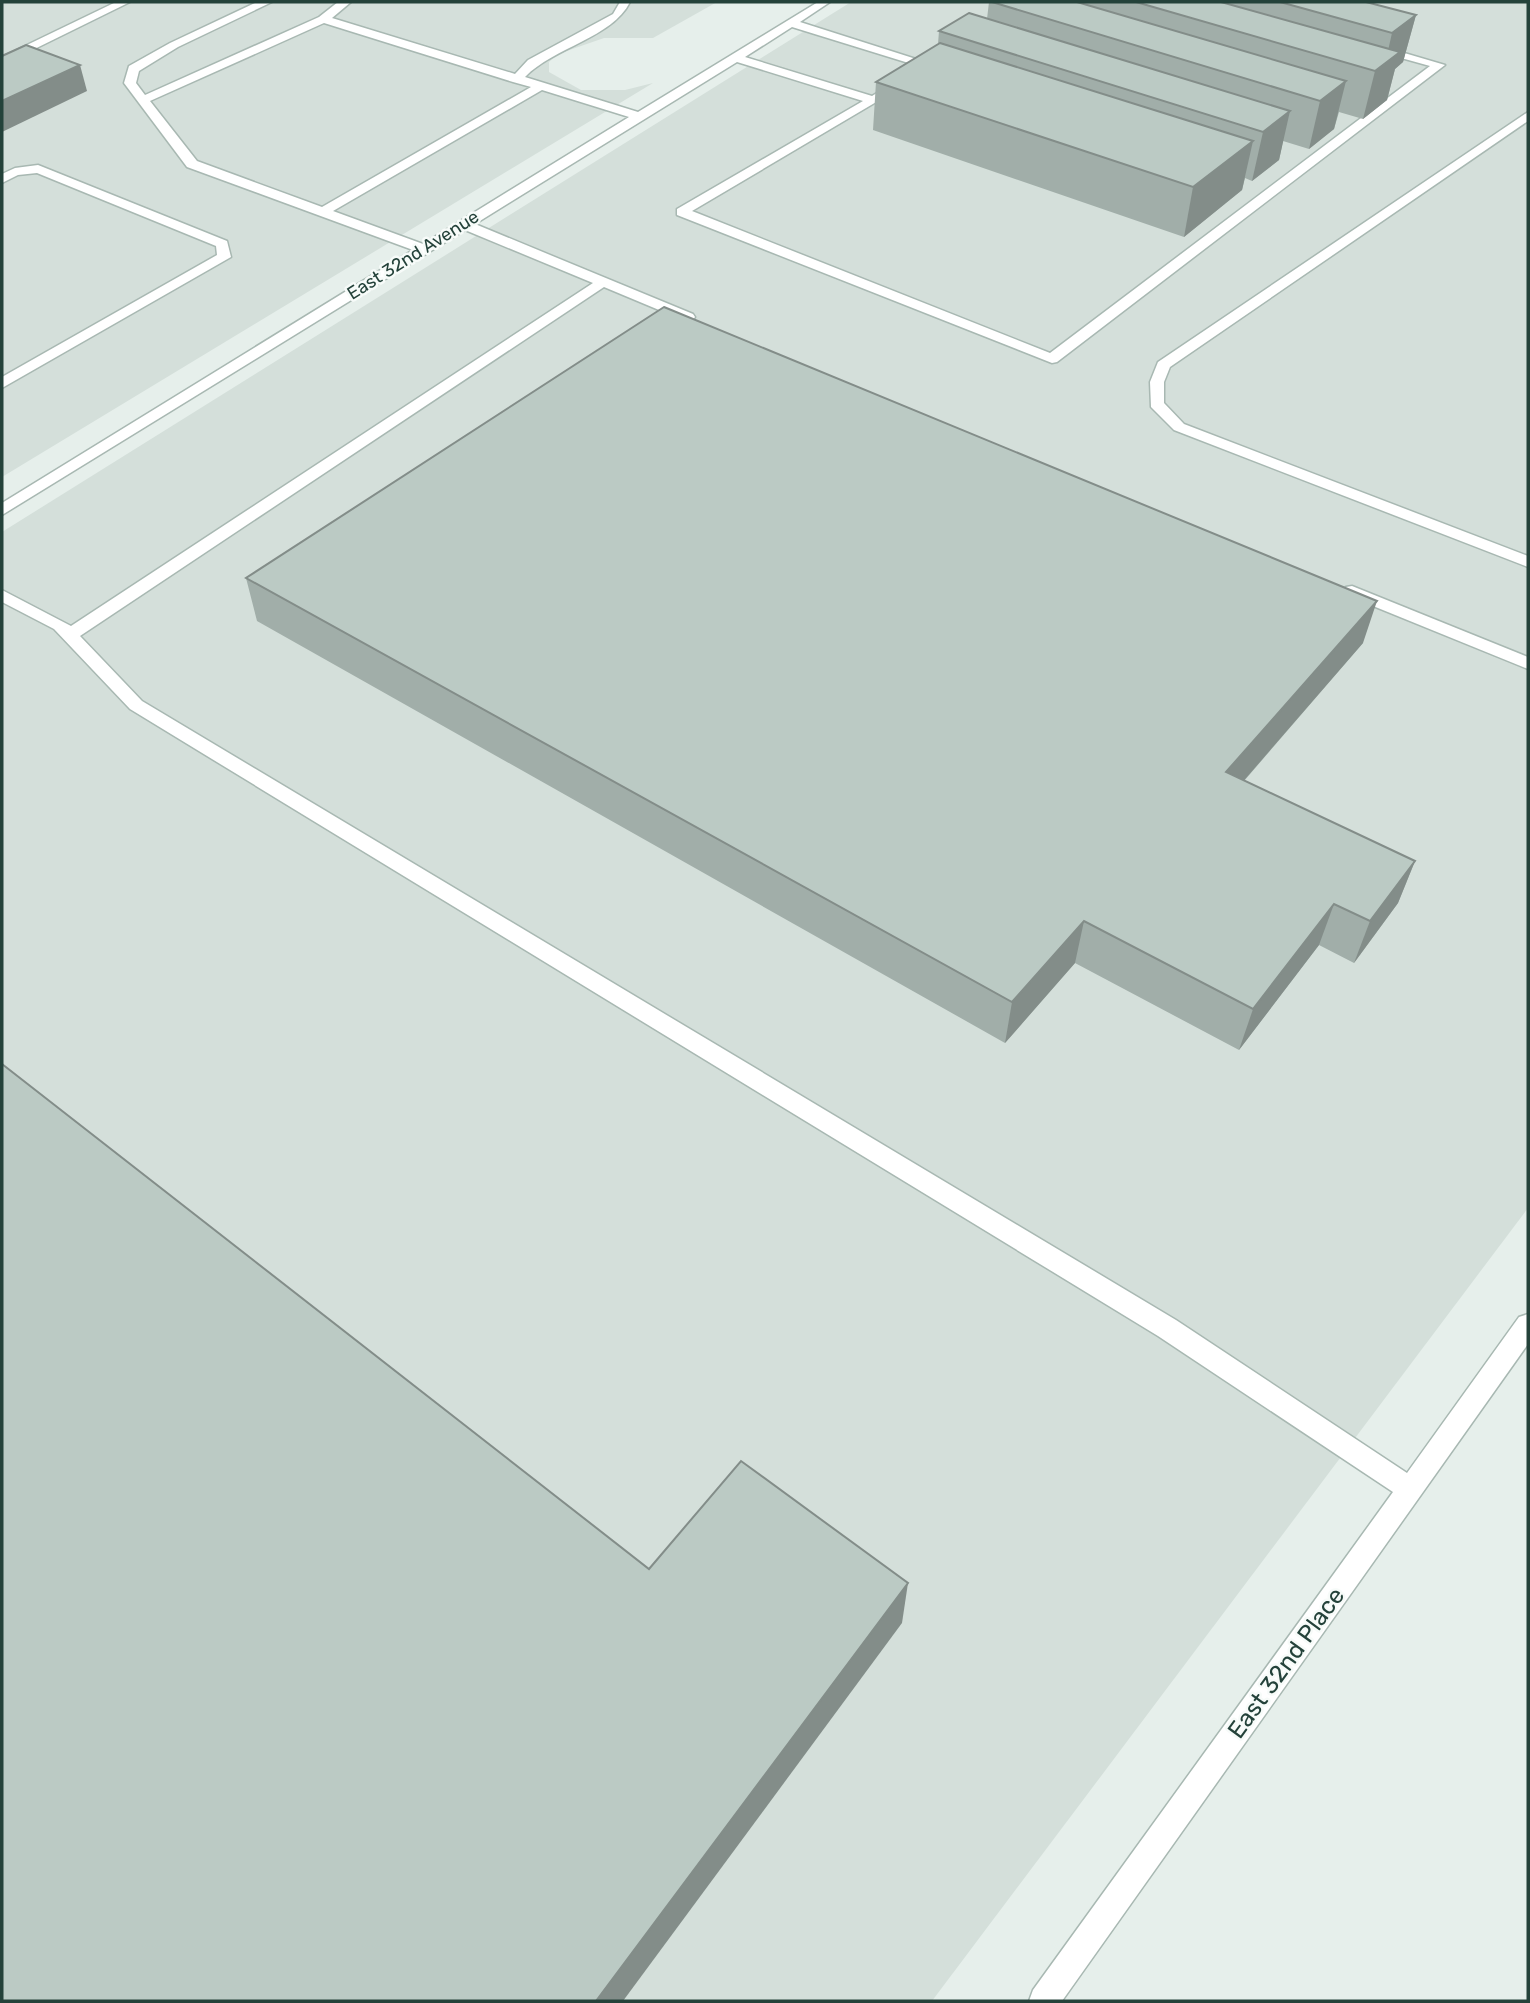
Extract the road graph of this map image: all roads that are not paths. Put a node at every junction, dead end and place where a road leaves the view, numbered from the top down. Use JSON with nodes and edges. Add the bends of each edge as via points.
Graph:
{"nodes":[{"id":1,"x":124,"y":2,"type":"edge"},
{"id":2,"x":266,"y":2,"type":"edge"},
{"id":3,"x":345,"y":2,"type":"edge"},
{"id":4,"x":625,"y":2,"type":"edge"},
{"id":5,"x":825,"y":2,"type":"edge"},
{"id":6,"x":323,"y":19,"type":"junction"},
{"id":7,"x":791,"y":23,"type":"junction"},
{"id":8,"x":1373,"y":46,"type":"edge"},
{"id":9,"x":734,"y":57,"type":"junction"},
{"id":10,"x":2,"y":61,"type":"edge"},
{"id":11,"x":517,"y":79,"type":"junction"},
{"id":12,"x":541,"y":86,"type":"junction"},
{"id":13,"x":143,"y":100,"type":"junction"},
{"id":14,"x":873,"y":100,"type":"junction"},
{"id":15,"x":638,"y":116,"type":"junction"},
{"id":16,"x":1528,"y":116,"type":"edge"},
{"id":17,"x":2,"y":179,"type":"edge"},
{"id":18,"x":323,"y":212,"type":"junction"},
{"id":19,"x":463,"y":224,"type":"junction"},
{"id":20,"x":423,"y":249,"type":"junction"},
{"id":21,"x":603,"y":282,"type":"junction"},
{"id":22,"x":705,"y":324,"type":"edge"},
{"id":23,"x":2,"y":383,"type":"edge"},
{"id":24,"x":2,"y":510,"type":"edge"},
{"id":25,"x":1528,"y":562,"type":"edge"},
{"id":26,"x":1335,"y":584,"type":"edge"},
{"id":27,"x":2,"y":595,"type":"edge"},
{"id":28,"x":69,"y":635,"type":"junction"},
{"id":29,"x":1528,"y":663,"type":"edge"},
{"id":30,"x":1528,"y":1325,"type":"edge"},
{"id":31,"x":1410,"y":1489,"type":"junction"},
{"id":32,"x":1044,"y":2001,"type":"edge"}],
"edges":[{"from":1,"to":10,"type":"street"},
{"from":2,"to":13,"type":"street","via":[[133,69],[130,83]]},
{"from":3,"to":6,"type":"street"},
{"from":4,"to":11,"type":"street","via":[[617,16],[532,63]]},
{"from":5,"to":7,"type":"street","name":"East 32nd Avenue"},
{"from":6,"to":11,"type":"street"},
{"from":6,"to":13,"type":"street"},
{"from":7,"to":9,"type":"street","name":"East 32nd Avenue"},
{"from":7,"to":14,"type":"street","via":[[937,63]]},
{"from":8,"to":14,"type":"street","via":[[1439,65],[1052,359],[682,212]]},
{"from":9,"to":14,"type":"street"},
{"from":9,"to":15,"type":"street","name":"East 32nd Avenue"},
{"from":11,"to":12,"type":"street"},
{"from":12,"to":15,"type":"street"},
{"from":12,"to":18,"type":"street"},
{"from":13,"to":18,"type":"street","via":[[192,164]]},
{"from":15,"to":19,"type":"street","name":"East 32nd Avenue"},
{"from":16,"to":25,"type":"street","via":[[1163,365],[1156,404],[1179,427]]},
{"from":17,"to":23,"type":"street","via":[[38,169],[222,244],[224,257]]},
{"from":18,"to":20,"type":"street"},
{"from":19,"to":20,"type":"street","name":"East 32nd Avenue"},
{"from":19,"to":21,"type":"street"},
{"from":20,"to":24,"type":"street","name":"East 32nd Avenue"},
{"from":21,"to":22,"type":"street"},
{"from":21,"to":28,"type":"street"},
{"from":26,"to":29,"type":"street"},
{"from":27,"to":28,"type":"street","via":[[61,625]]},
{"from":28,"to":31,"type":"street","via":[[136,705],[1155,1321]]},
{"from":30,"to":31,"type":"street","name":"East 32nd Place"},
{"from":31,"to":32,"type":"street","name":"East 32nd Place"}]}
